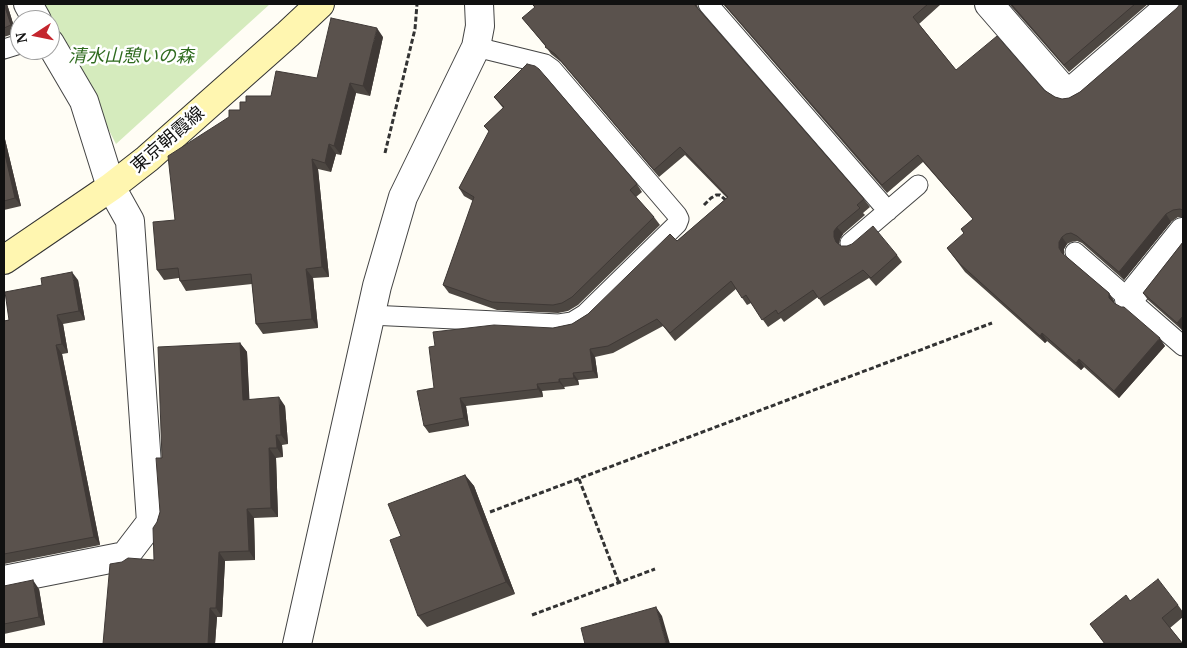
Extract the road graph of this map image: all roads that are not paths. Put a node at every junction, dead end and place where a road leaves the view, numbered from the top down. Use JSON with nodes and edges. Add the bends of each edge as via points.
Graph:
{"nodes":[{"id":1,"x":320,"y":4,"type":"edge"},
{"id":2,"x":479,"y":4,"type":"edge"},
{"id":3,"x":708,"y":4,"type":"edge"},
{"id":4,"x":989,"y":4,"type":"edge"},
{"id":5,"x":1172,"y":4,"type":"edge"},
{"id":6,"x":476,"y":47,"type":"junction"},
{"id":7,"x":60,"y":60,"type":"edge"},
{"id":8,"x":918,"y":185,"type":"dead end"},
{"id":9,"x":111,"y":187,"type":"junction"},
{"id":10,"x":888,"y":210,"type":"junction"},
{"id":11,"x":1183,"y":232,"type":"edge"},
{"id":12,"x":850,"y":243,"type":"edge"},
{"id":13,"x":1075,"y":252,"type":"dead end"},
{"id":14,"x":4,"y":260,"type":"edge"},
{"id":15,"x":1128,"y":298,"type":"junction"},
{"id":16,"x":370,"y":315,"type":"junction"},
{"id":17,"x":1183,"y":346,"type":"edge"},
{"id":18,"x":4,"y":580,"type":"edge"},
{"id":19,"x":297,"y":644,"type":"edge"}],
"edges":[{"from":1,"to":9,"type":"main road","name":"東京朝霞線","via":[[154,153]]},
{"from":2,"to":6,"type":"street","via":[[480,26]]},
{"from":3,"to":10,"type":"lane"},
{"from":4,"to":5,"type":"street","via":[[1068,91]]},
{"from":6,"to":16,"type":"street","via":[[403,197]]},
{"from":6,"to":16,"type":"lane","via":[[545,64],[679,219],[585,314],[572,322]]},
{"from":7,"to":9,"type":"street","via":[[84,102]]},
{"from":8,"to":10,"type":"lane"},
{"from":9,"to":14,"type":"main road","name":"東京朝霞線"},
{"from":9,"to":18,"type":"street","via":[[130,221],[151,522],[125,556]]},
{"from":10,"to":12,"type":"lane"},
{"from":11,"to":15,"type":"street"},
{"from":13,"to":15,"type":"lane"},
{"from":15,"to":17,"type":"lane"},
{"from":16,"to":19,"type":"street"}]}
